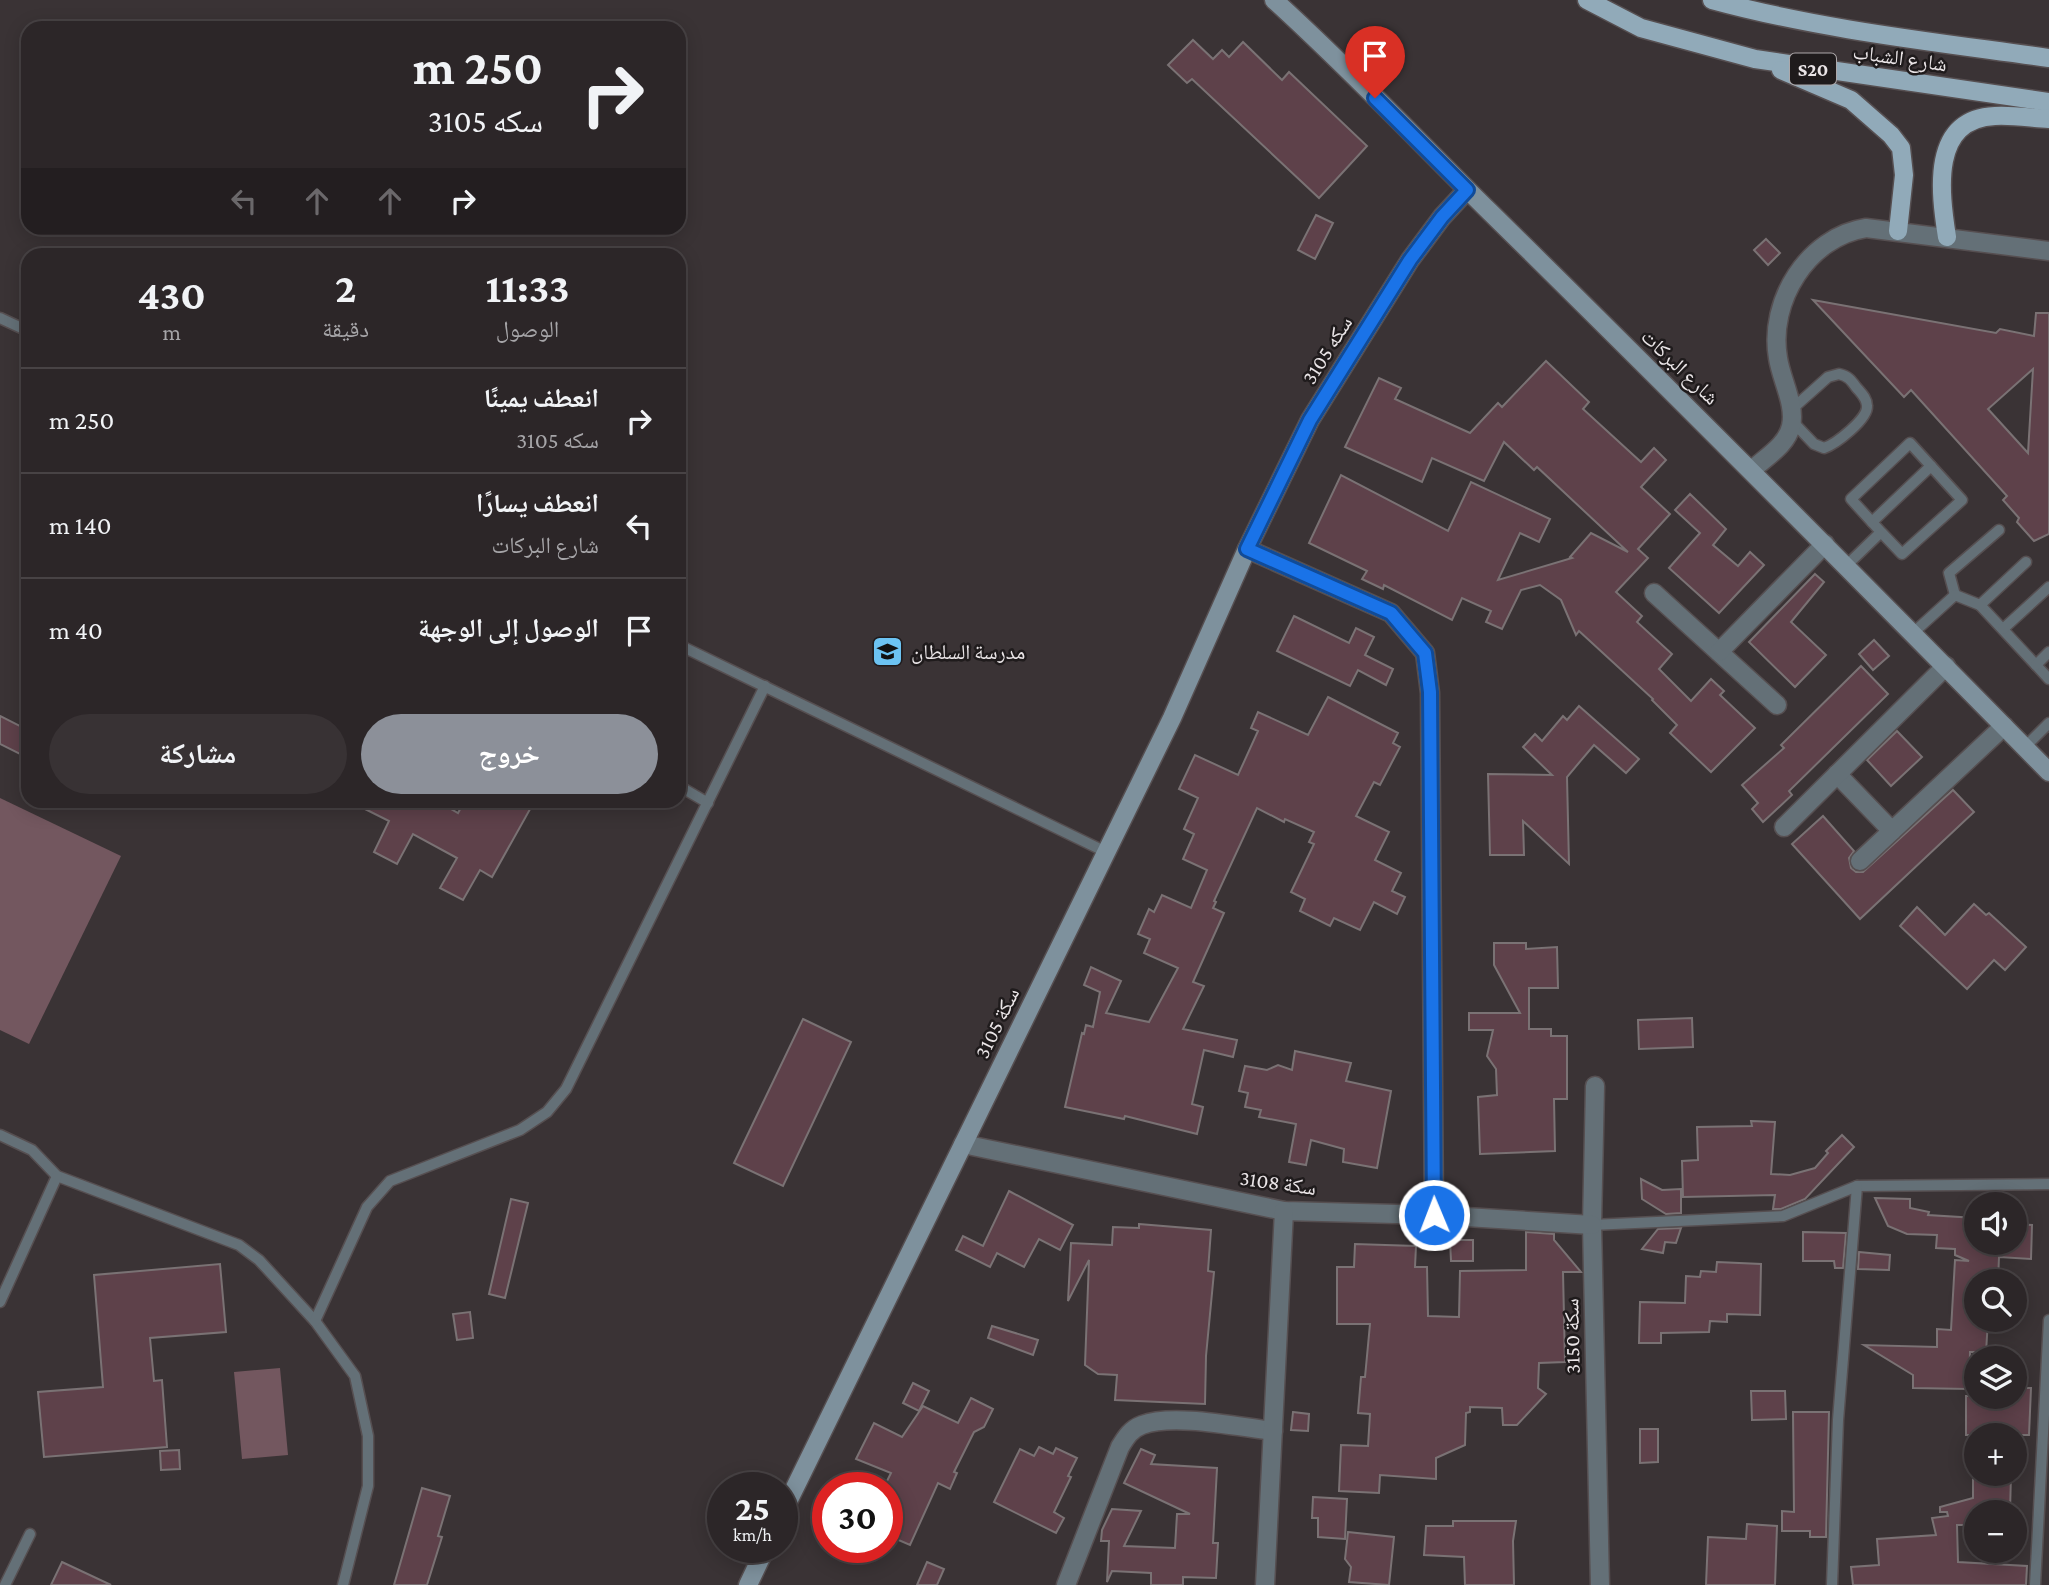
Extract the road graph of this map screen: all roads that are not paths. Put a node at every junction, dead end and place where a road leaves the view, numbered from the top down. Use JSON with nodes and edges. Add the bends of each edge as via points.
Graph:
{"nodes":[{"id":1,"x":1275,"y":0,"type":"edge"},
{"id":2,"x":1587,"y":0,"type":"edge"},
{"id":3,"x":1712,"y":0,"type":"edge"},
{"id":4,"x":2049,"y":58,"type":"edge"},
{"id":5,"x":1755,"y":59,"type":"junction"},
{"id":6,"x":2049,"y":102,"type":"edge"},
{"id":7,"x":2049,"y":119,"type":"edge"},
{"id":8,"x":1467,"y":190,"type":"junction"},
{"id":9,"x":1898,"y":231,"type":"junction"},
{"id":10,"x":1947,"y":237,"type":"junction"},
{"id":11,"x":2049,"y":251,"type":"edge"},
{"id":12,"x":0,"y":318,"type":"edge"},
{"id":13,"x":21,"y":328,"type":"edge"},
{"id":14,"x":1792,"y":415,"type":"junction"},
{"id":15,"x":1931,"y":466,"type":"junction"},
{"id":16,"x":1752,"y":470,"type":"junction"},
{"id":17,"x":1872,"y":522,"type":"junction"},
{"id":18,"x":1999,"y":530,"type":"dead end"},
{"id":19,"x":1881,"y":532,"type":"junction"},
{"id":20,"x":1825,"y":544,"type":"junction"},
{"id":21,"x":1247,"y":549,"type":"junction"},
{"id":22,"x":2026,"y":562,"type":"dead end"},
{"id":23,"x":1847,"y":565,"type":"junction"},
{"id":24,"x":2049,"y":587,"type":"edge"},
{"id":25,"x":1654,"y":593,"type":"dead end"},
{"id":26,"x":1955,"y":595,"type":"junction"},
{"id":27,"x":1980,"y":605,"type":"junction"},
{"id":28,"x":2003,"y":629,"type":"junction"},
{"id":29,"x":1913,"y":633,"type":"junction"},
{"id":30,"x":686,"y":648,"type":"edge"},
{"id":31,"x":1720,"y":652,"type":"junction"},
{"id":32,"x":2049,"y":652,"type":"edge"},
{"id":33,"x":2036,"y":665,"type":"junction"},
{"id":34,"x":1947,"y":666,"type":"junction"},
{"id":35,"x":2049,"y":680,"type":"edge"},
{"id":36,"x":765,"y":686,"type":"junction"},
{"id":37,"x":1777,"y":705,"type":"dead end"},
{"id":38,"x":2049,"y":723,"type":"edge"},
{"id":39,"x":2004,"y":726,"type":"junction"},
{"id":40,"x":2025,"y":747,"type":"junction"},
{"id":41,"x":2049,"y":772,"type":"edge"},
{"id":42,"x":1837,"y":774,"type":"junction"},
{"id":43,"x":686,"y":790,"type":"edge"},
{"id":44,"x":708,"y":803,"type":"junction"},
{"id":45,"x":1784,"y":827,"type":"dead end"},
{"id":46,"x":1892,"y":831,"type":"junction"},
{"id":47,"x":1106,"y":852,"type":"junction"},
{"id":48,"x":1860,"y":862,"type":"dead end"},
{"id":49,"x":1595,"y":1086,"type":"dead end"},
{"id":50,"x":0,"y":1135,"type":"edge"},
{"id":51,"x":963,"y":1144,"type":"junction"},
{"id":52,"x":57,"y":1176,"type":"junction"},
{"id":53,"x":2049,"y":1184,"type":"edge"},
{"id":54,"x":1857,"y":1186,"type":"junction"},
{"id":55,"x":1284,"y":1211,"type":"junction"},
{"id":56,"x":1434,"y":1215,"type":"junction"},
{"id":57,"x":1592,"y":1225,"type":"junction"},
{"id":58,"x":0,"y":1302,"type":"edge"},
{"id":59,"x":2049,"y":1320,"type":"edge"},
{"id":60,"x":315,"y":1321,"type":"junction"},
{"id":61,"x":1273,"y":1431,"type":"junction"},
{"id":62,"x":798,"y":1481,"type":"edge"},
{"id":63,"x":30,"y":1534,"type":"dead end"},
{"id":64,"x":758,"y":1563,"type":"edge"},
{"id":65,"x":5,"y":1585,"type":"edge"},
{"id":66,"x":343,"y":1585,"type":"edge"},
{"id":67,"x":748,"y":1585,"type":"edge"},
{"id":68,"x":1066,"y":1585,"type":"edge"},
{"id":69,"x":1265,"y":1585,"type":"edge"},
{"id":70,"x":1600,"y":1585,"type":"edge"},
{"id":71,"x":1832,"y":1585,"type":"edge"},
{"id":72,"x":2035,"y":1585,"type":"edge"}],
"edges":[{"from":1,"to":8,"type":"street","name":"شارع البركات"},
{"from":2,"to":5,"type":"main road","name":"شارع الشباب","number":"S20","via":[[1641,28]]},
{"from":3,"to":4,"type":"main road","name":"شارع الشباب","number":"S20","via":[[1755,12]]},
{"from":5,"to":6,"type":"main road","name":"شارع الشباب","number":"S20"},
{"from":5,"to":9,"type":"main road","via":[[1851,100],[1891,135],[1900,148],[1904,174]]},
{"from":7,"to":10,"type":"main road","via":[[1994,116],[1976,120],[1948,142],[1941,172]]},
{"from":8,"to":16,"type":"street","name":"شارع البركات"},
{"from":8,"to":21,"type":"street","name":"سكه 3105","via":[[1410,260],[1310,420]]},
{"from":9,"to":10,"type":"street"},
{"from":9,"to":14,"type":"street","via":[[1866,228],[1843,233],[1823,244],[1796,276],[1780,311],[1777,331],[1777,355]]},
{"from":10,"to":11,"type":"street"},
{"from":12,"to":13,"type":"lane"},
{"from":14,"to":14,"type":"lane","via":[[1814,444],[1824,448],[1863,418],[1867,407],[1850,378],[1839,374],[1828,377]]},
{"from":14,"to":16,"type":"street","via":[[1783,442]]},
{"from":15,"to":17,"type":"lane"},
{"from":15,"to":17,"type":"lane","via":[[1910,443],[1851,499]]},
{"from":15,"to":19,"type":"lane","via":[[1962,500],[1902,554]]},
{"from":16,"to":20,"type":"street","name":"شارع البركات"},
{"from":17,"to":19,"type":"lane"},
{"from":18,"to":26,"type":"lane","via":[[1949,573]]},
{"from":19,"to":23,"type":"lane"},
{"from":20,"to":23,"type":"street","name":"شارع البركات"},
{"from":20,"to":31,"type":"street"},
{"from":21,"to":47,"type":"street","name":"سكة 3105"},
{"from":21,"to":56,"type":"street","via":[[1391,613],[1425,653],[1430,692]]},
{"from":22,"to":27,"type":"lane"},
{"from":23,"to":29,"type":"street","name":"شارع البركات"},
{"from":24,"to":28,"type":"lane"},
{"from":25,"to":31,"type":"street"},
{"from":26,"to":27,"type":"lane"},
{"from":26,"to":29,"type":"lane"},
{"from":27,"to":28,"type":"lane"},
{"from":28,"to":33,"type":"lane"},
{"from":29,"to":34,"type":"street","name":"شارع البركات"},
{"from":30,"to":36,"type":"lane"},
{"from":31,"to":37,"type":"street"},
{"from":32,"to":33,"type":"lane"},
{"from":33,"to":35,"type":"lane"},
{"from":34,"to":39,"type":"street","name":"شارع البركات"},
{"from":34,"to":42,"type":"street"},
{"from":36,"to":44,"type":"lane"},
{"from":36,"to":47,"type":"lane"},
{"from":38,"to":40,"type":"lane"},
{"from":39,"to":40,"type":"street","name":"شارع البركات"},
{"from":39,"to":46,"type":"street"},
{"from":40,"to":41,"type":"street","name":"شارع البركات"},
{"from":42,"to":45,"type":"street"},
{"from":42,"to":46,"type":"street"},
{"from":43,"to":44,"type":"lane"},
{"from":44,"to":60,"type":"lane","via":[[566,1089],[547,1112],[520,1130],[390,1181],[367,1207]]},
{"from":46,"to":48,"type":"street"},
{"from":47,"to":51,"type":"street","name":"سكة 3105"},
{"from":49,"to":57,"type":"street","name":"سكة 3150"},
{"from":50,"to":52,"type":"lane","via":[[32,1150]]},
{"from":51,"to":55,"type":"street","name":"سكة 3108"},
{"from":51,"to":62,"type":"street","name":"سكة 3105"},
{"from":52,"to":58,"type":"lane"},
{"from":52,"to":60,"type":"lane","via":[[239,1245]]},
{"from":53,"to":54,"type":"lane"},
{"from":54,"to":57,"type":"lane","via":[[1783,1216]]},
{"from":54,"to":71,"type":"lane","via":[[1838,1420]]},
{"from":55,"to":56,"type":"street","name":"سكة 3108"},
{"from":55,"to":61,"type":"street"},
{"from":56,"to":57,"type":"street","name":"سكة 3108"},
{"from":57,"to":70,"type":"street","name":"سكة 3150"},
{"from":59,"to":72,"type":"lane"},
{"from":60,"to":66,"type":"lane","via":[[355,1376],[368,1436],[368,1486]]},
{"from":61,"to":68,"type":"street","via":[[1175,1420],[1143,1424],[1129,1433]]},
{"from":61,"to":69,"type":"street"},
{"from":63,"to":65,"type":"lane"},
{"from":64,"to":67,"type":"street"}]}
